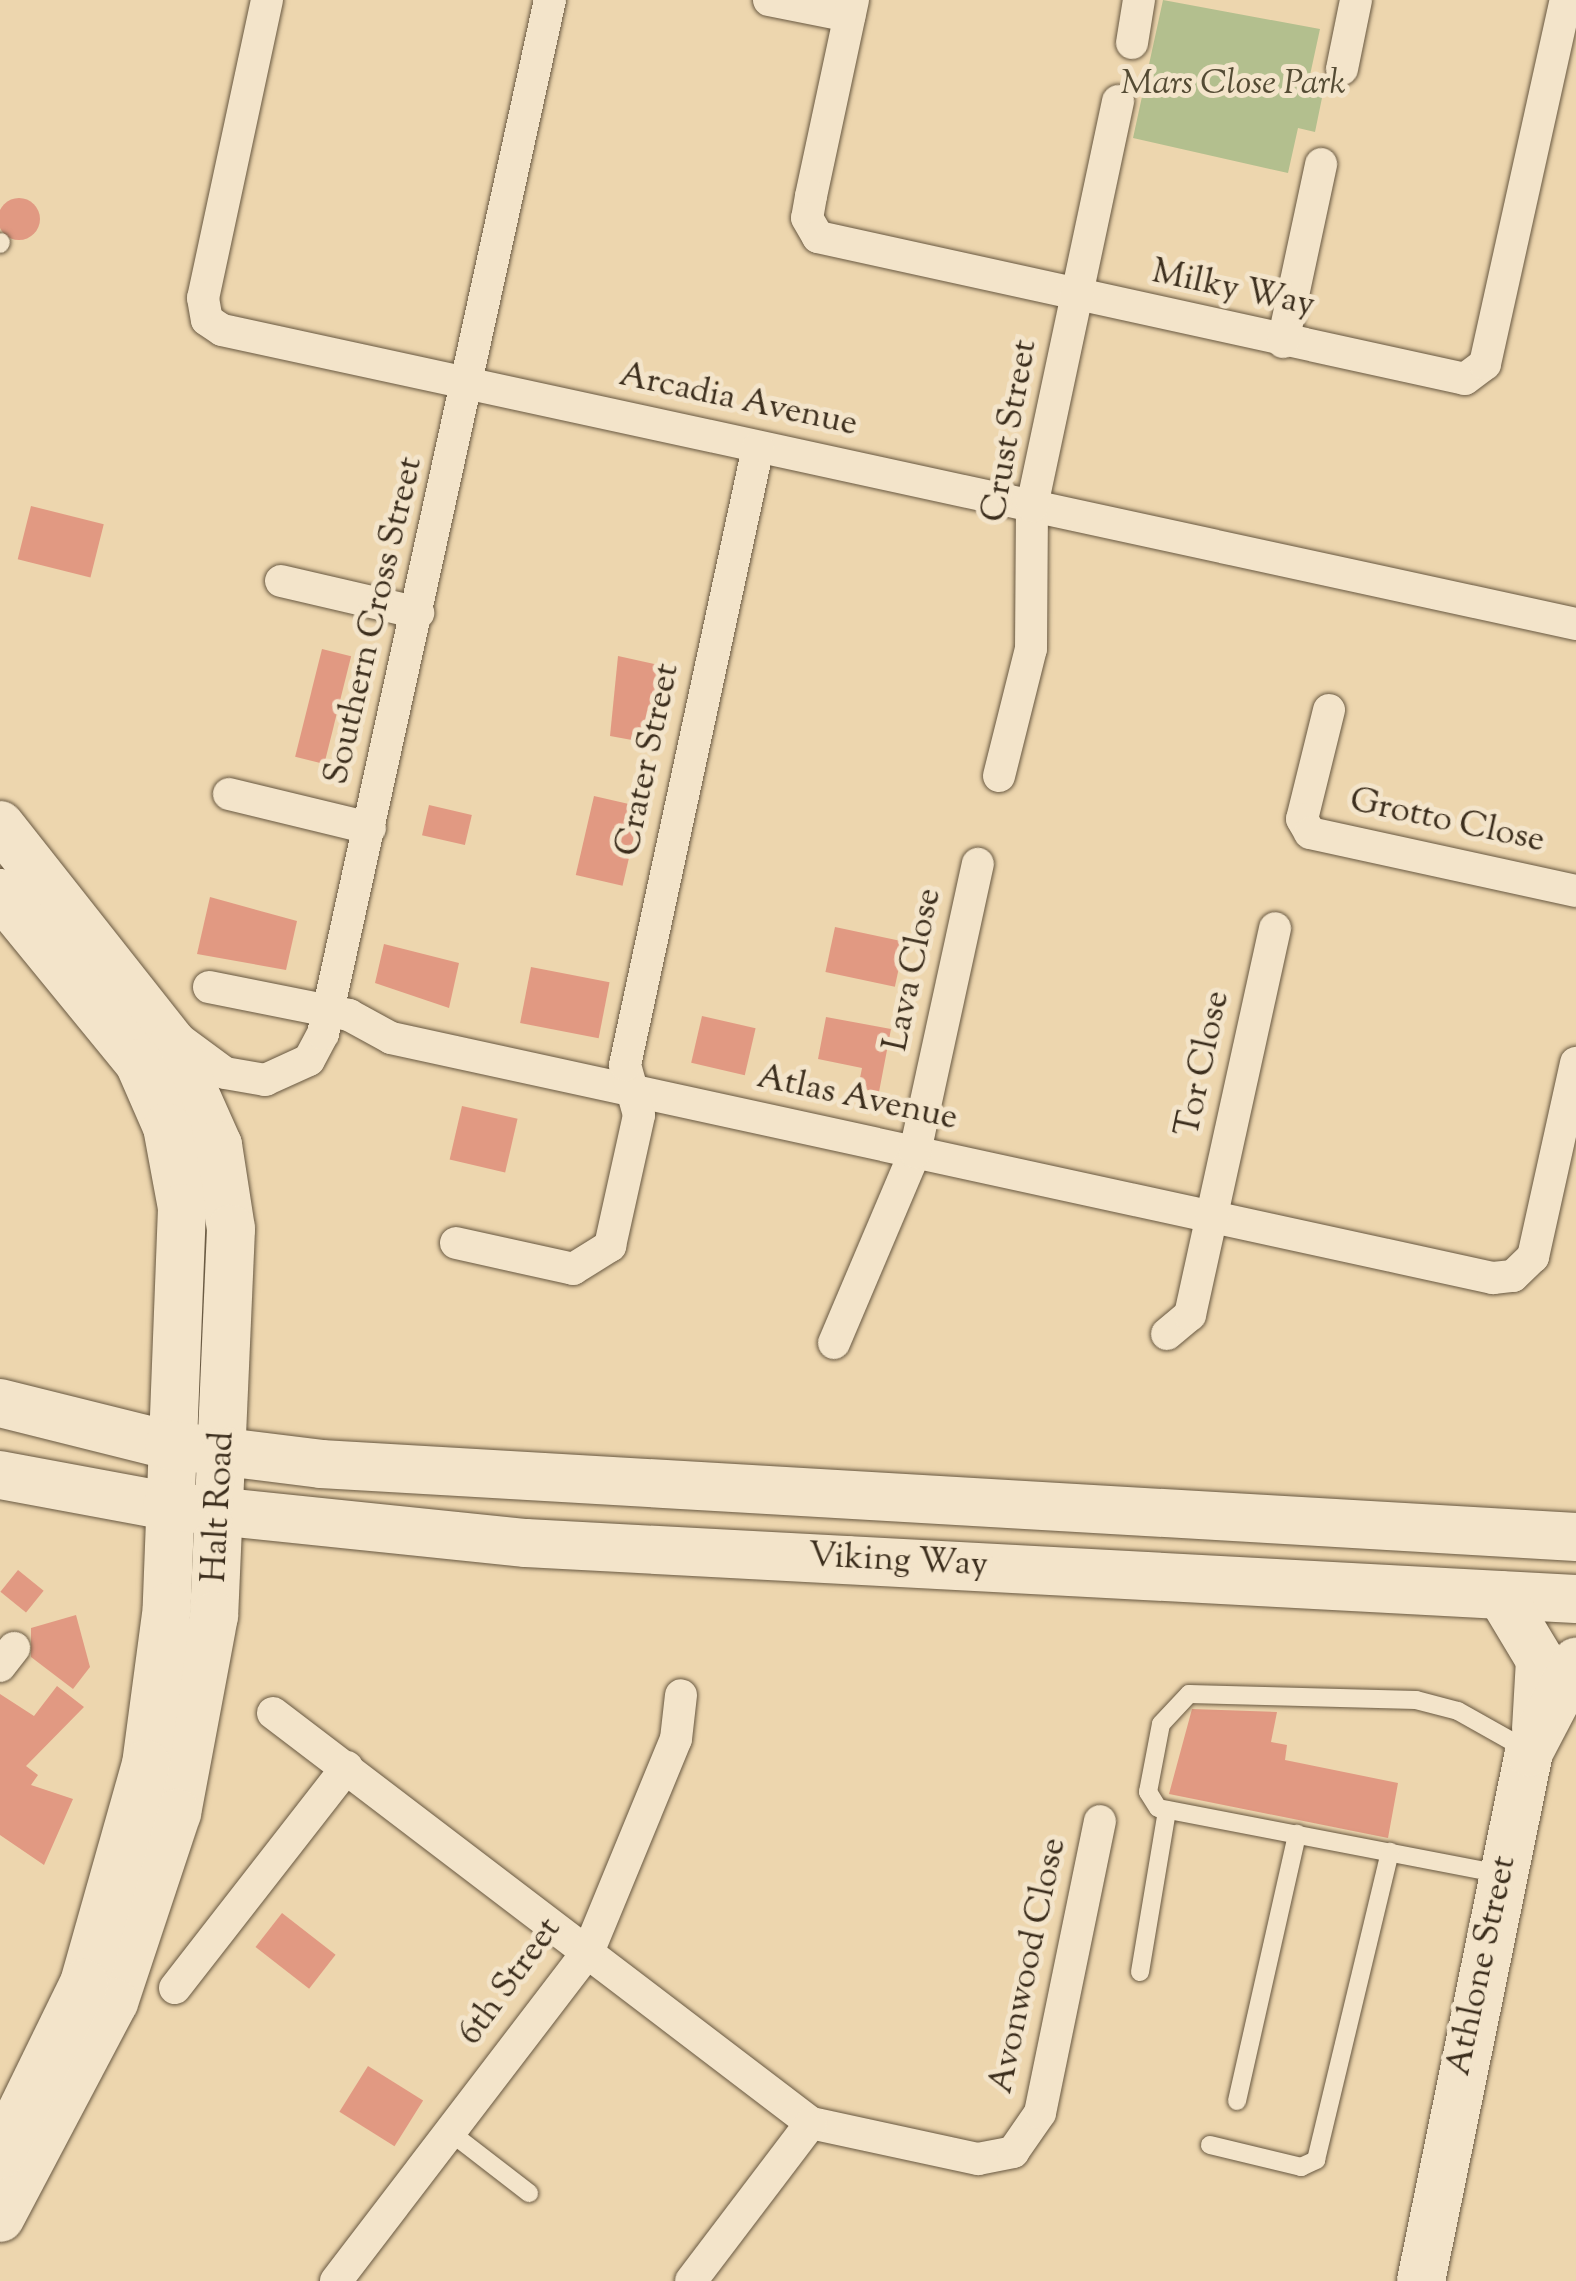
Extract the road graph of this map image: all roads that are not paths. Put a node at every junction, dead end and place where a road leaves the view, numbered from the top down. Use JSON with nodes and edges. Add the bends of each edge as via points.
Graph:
{"nodes":[{"id":1,"x":267,"y":0,"type":"edge"},
{"id":2,"x":550,"y":0,"type":"edge"},
{"id":3,"x":768,"y":0,"type":"edge"},
{"id":4,"x":1139,"y":0,"type":"edge"},
{"id":5,"x":1356,"y":0,"type":"edge"},
{"id":6,"x":1566,"y":0,"type":"edge"},
{"id":7,"x":851,"y":8,"type":"edge"},
{"id":8,"x":1132,"y":43,"type":"dead end"},
{"id":9,"x":1342,"y":70,"type":"dead end"},
{"id":10,"x":1118,"y":100,"type":"dead end"},
{"id":11,"x":1321,"y":164,"type":"dead end"},
{"id":12,"x":1076,"y":298,"type":"junction"},
{"id":13,"x":1283,"y":342,"type":"junction"},
{"id":14,"x":469,"y":384,"type":"junction"},
{"id":15,"x":758,"y":446,"type":"junction"},
{"id":16,"x":1032,"y":506,"type":"junction"},
{"id":17,"x":281,"y":581,"type":"dead end"},
{"id":18,"x":418,"y":614,"type":"junction"},
{"id":19,"x":1576,"y":624,"type":"edge"},
{"id":20,"x":1328,"y":710,"type":"dead end"},
{"id":21,"x":999,"y":776,"type":"dead end"},
{"id":22,"x":229,"y":794,"type":"dead end"},
{"id":23,"x":0,"y":824,"type":"edge"},
{"id":24,"x":370,"y":828,"type":"junction"},
{"id":25,"x":978,"y":864,"type":"dead end"},
{"id":26,"x":1576,"y":890,"type":"edge"},
{"id":27,"x":0,"y":892,"type":"edge"},
{"id":28,"x":1275,"y":928,"type":"dead end"},
{"id":29,"x":209,"y":987,"type":"dead end"},
{"id":30,"x":139,"y":1004,"type":"junction"},
{"id":31,"x":329,"y":1011,"type":"junction"},
{"id":32,"x":1576,"y":1062,"type":"edge"},
{"id":33,"x":633,"y":1090,"type":"junction"},
{"id":34,"x":915,"y":1152,"type":"junction"},
{"id":35,"x":1212,"y":1217,"type":"junction"},
{"id":36,"x":456,"y":1243,"type":"dead end"},
{"id":37,"x":1167,"y":1334,"type":"dead end"},
{"id":38,"x":834,"y":1344,"type":"dead end"},
{"id":39,"x":0,"y":1404,"type":"edge"},
{"id":40,"x":169,"y":1445,"type":"junction"},
{"id":41,"x":223,"y":1452,"type":"junction"},
{"id":42,"x":0,"y":1475,"type":"edge"},
{"id":43,"x":167,"y":1506,"type":"junction"},
{"id":44,"x":220,"y":1512,"type":"junction"},
{"id":45,"x":1576,"y":1537,"type":"edge"},
{"id":46,"x":1501,"y":1595,"type":"junction"},
{"id":47,"x":1576,"y":1599,"type":"edge"},
{"id":48,"x":1576,"y":1662,"type":"edge"},
{"id":49,"x":681,"y":1695,"type":"dead end"},
{"id":50,"x":273,"y":1713,"type":"dead end"},
{"id":51,"x":1532,"y":1744,"type":"junction"},
{"id":52,"x":346,"y":1767,"type":"junction"},
{"id":53,"x":1167,"y":1810,"type":"junction"},
{"id":54,"x":1100,"y":1822,"type":"dead end"},
{"id":55,"x":1297,"y":1834,"type":"junction"},
{"id":56,"x":1390,"y":1852,"type":"junction"},
{"id":57,"x":1502,"y":1874,"type":"junction"},
{"id":58,"x":589,"y":1950,"type":"junction"},
{"id":59,"x":1140,"y":1972,"type":"dead end"},
{"id":60,"x":175,"y":1988,"type":"dead end"},
{"id":61,"x":1236,"y":2102,"type":"dead end"},
{"id":62,"x":811,"y":2123,"type":"junction"},
{"id":63,"x":450,"y":2132,"type":"junction"},
{"id":64,"x":1210,"y":2145,"type":"dead end"},
{"id":65,"x":0,"y":2155,"type":"edge"},
{"id":66,"x":529,"y":2194,"type":"dead end"},
{"id":67,"x":0,"y":2218,"type":"edge"},
{"id":68,"x":336,"y":2281,"type":"edge"},
{"id":69,"x":691,"y":2281,"type":"edge"},
{"id":70,"x":1421,"y":2281,"type":"edge"}],
"edges":[{"from":1,"to":14,"type":"street","name":"Arcadia Avenue","via":[[202,310],[222,330]]},
{"from":2,"to":14,"type":"street","name":"Southern Cross Street"},
{"from":3,"to":7,"type":"street","name":"Milky Way"},
{"from":4,"to":8,"type":"street"},
{"from":5,"to":9,"type":"street"},
{"from":6,"to":13,"type":"street","name":"Milky Way","via":[[1482,370],[1465,379]]},
{"from":7,"to":12,"type":"street","name":"Milky Way","via":[[810,228],[835,244]]},
{"from":10,"to":12,"type":"street","name":"Crust Street"},
{"from":11,"to":13,"type":"street"},
{"from":12,"to":13,"type":"street","name":"Milky Way"},
{"from":12,"to":16,"type":"street","name":"Crust Street"},
{"from":14,"to":15,"type":"street","name":"Arcadia Avenue"},
{"from":14,"to":18,"type":"street","name":"Southern Cross Street"},
{"from":15,"to":16,"type":"street","name":"Arcadia Avenue"},
{"from":15,"to":33,"type":"street","name":"Crater Street","via":[[625,1064]]},
{"from":16,"to":19,"type":"street","name":"Arcadia Avenue"},
{"from":16,"to":21,"type":"street","name":"Crust Street","via":[[1031,649]]},
{"from":17,"to":18,"type":"street"},
{"from":18,"to":24,"type":"street","name":"Southern Cross Street"},
{"from":20,"to":26,"type":"street","name":"Grotto Close","via":[[1304,828]]},
{"from":22,"to":24,"type":"street"},
{"from":23,"to":30,"type":"street","name":"Halt Road"},
{"from":24,"to":31,"type":"street","name":"Southern Cross Street"},
{"from":25,"to":34,"type":"street","name":"Lava Close"},
{"from":27,"to":40,"type":"street","name":"Halt Road","via":[[119,1034],[167,1127],[182,1208]]},
{"from":28,"to":35,"type":"street","name":"Tor Close"},
{"from":29,"to":31,"type":"street","name":"Atlas Avenue"},
{"from":30,"to":31,"type":"street","name":"Southern Cross Street","via":[[210,1064],[264,1080],[309,1060]]},
{"from":30,"to":41,"type":"street","name":"Halt Road","via":[[196,1088],[225,1178]]},
{"from":31,"to":33,"type":"street","name":"Atlas Avenue","via":[[391,1038]]},
{"from":32,"to":35,"type":"street","name":"Atlas Avenue","via":[[1533,1256],[1512,1276],[1493,1278]]},
{"from":33,"to":34,"type":"street","name":"Atlas Avenue"},
{"from":33,"to":36,"type":"street","name":"Crater Street","via":[[640,1115],[604,1256],[573,1269]]},
{"from":34,"to":35,"type":"street","name":"Atlas Avenue"},
{"from":34,"to":38,"type":"street","name":"Lava Close"},
{"from":35,"to":37,"type":"street","name":"Tor Close","via":[[1190,1315]]},
{"from":39,"to":40,"type":"street","name":"Viking Way"},
{"from":40,"to":41,"type":"street","name":"Viking Way"},
{"from":40,"to":43,"type":"street","name":"Halt Road"},
{"from":41,"to":44,"type":"street","name":"Halt Road"},
{"from":41,"to":45,"type":"street","name":"Viking Way","via":[[551,1481]]},
{"from":42,"to":43,"type":"street","name":"Viking Way"},
{"from":43,"to":44,"type":"street","name":"Viking Way"},
{"from":43,"to":65,"type":"street","name":"Halt Road","via":[[163,1650],[133,1831],[84,1983]]},
{"from":44,"to":46,"type":"street","name":"Viking Way","via":[[526,1543]]},
{"from":44,"to":67,"type":"street","name":"Halt Road","via":[[194,1740],[149,1908],[72,2094]]},
{"from":46,"to":47,"type":"street","name":"Viking Way"},
{"from":46,"to":51,"type":"street","via":[[1540,1660]]},
{"from":48,"to":51,"type":"street","name":"Athlone Street"},
{"from":49,"to":58,"type":"street","name":"6th Street","via":[[676,1740]]},
{"from":50,"to":52,"type":"street"},
{"from":51,"to":53,"type":"lane","via":[[1435,1703],[1189,1694],[1167,1710],[1148,1792]]},
{"from":51,"to":57,"type":"street","name":"Athlone Street"},
{"from":52,"to":58,"type":"street"},
{"from":52,"to":60,"type":"street"},
{"from":53,"to":55,"type":"lane"},
{"from":53,"to":59,"type":"lane"},
{"from":54,"to":62,"type":"street","name":"Avonwood Close","via":[[1040,2113],[1023,2143],[978,2159]]},
{"from":55,"to":56,"type":"lane"},
{"from":55,"to":61,"type":"lane"},
{"from":56,"to":57,"type":"lane"},
{"from":56,"to":64,"type":"lane","via":[[1316,2160],[1301,2168]]},
{"from":57,"to":70,"type":"street","name":"Athlone Street"},
{"from":58,"to":62,"type":"street"},
{"from":58,"to":63,"type":"street","name":"6th Street"},
{"from":62,"to":69,"type":"street"},
{"from":63,"to":66,"type":"lane"},
{"from":63,"to":68,"type":"street","name":"6th Street"}]}
